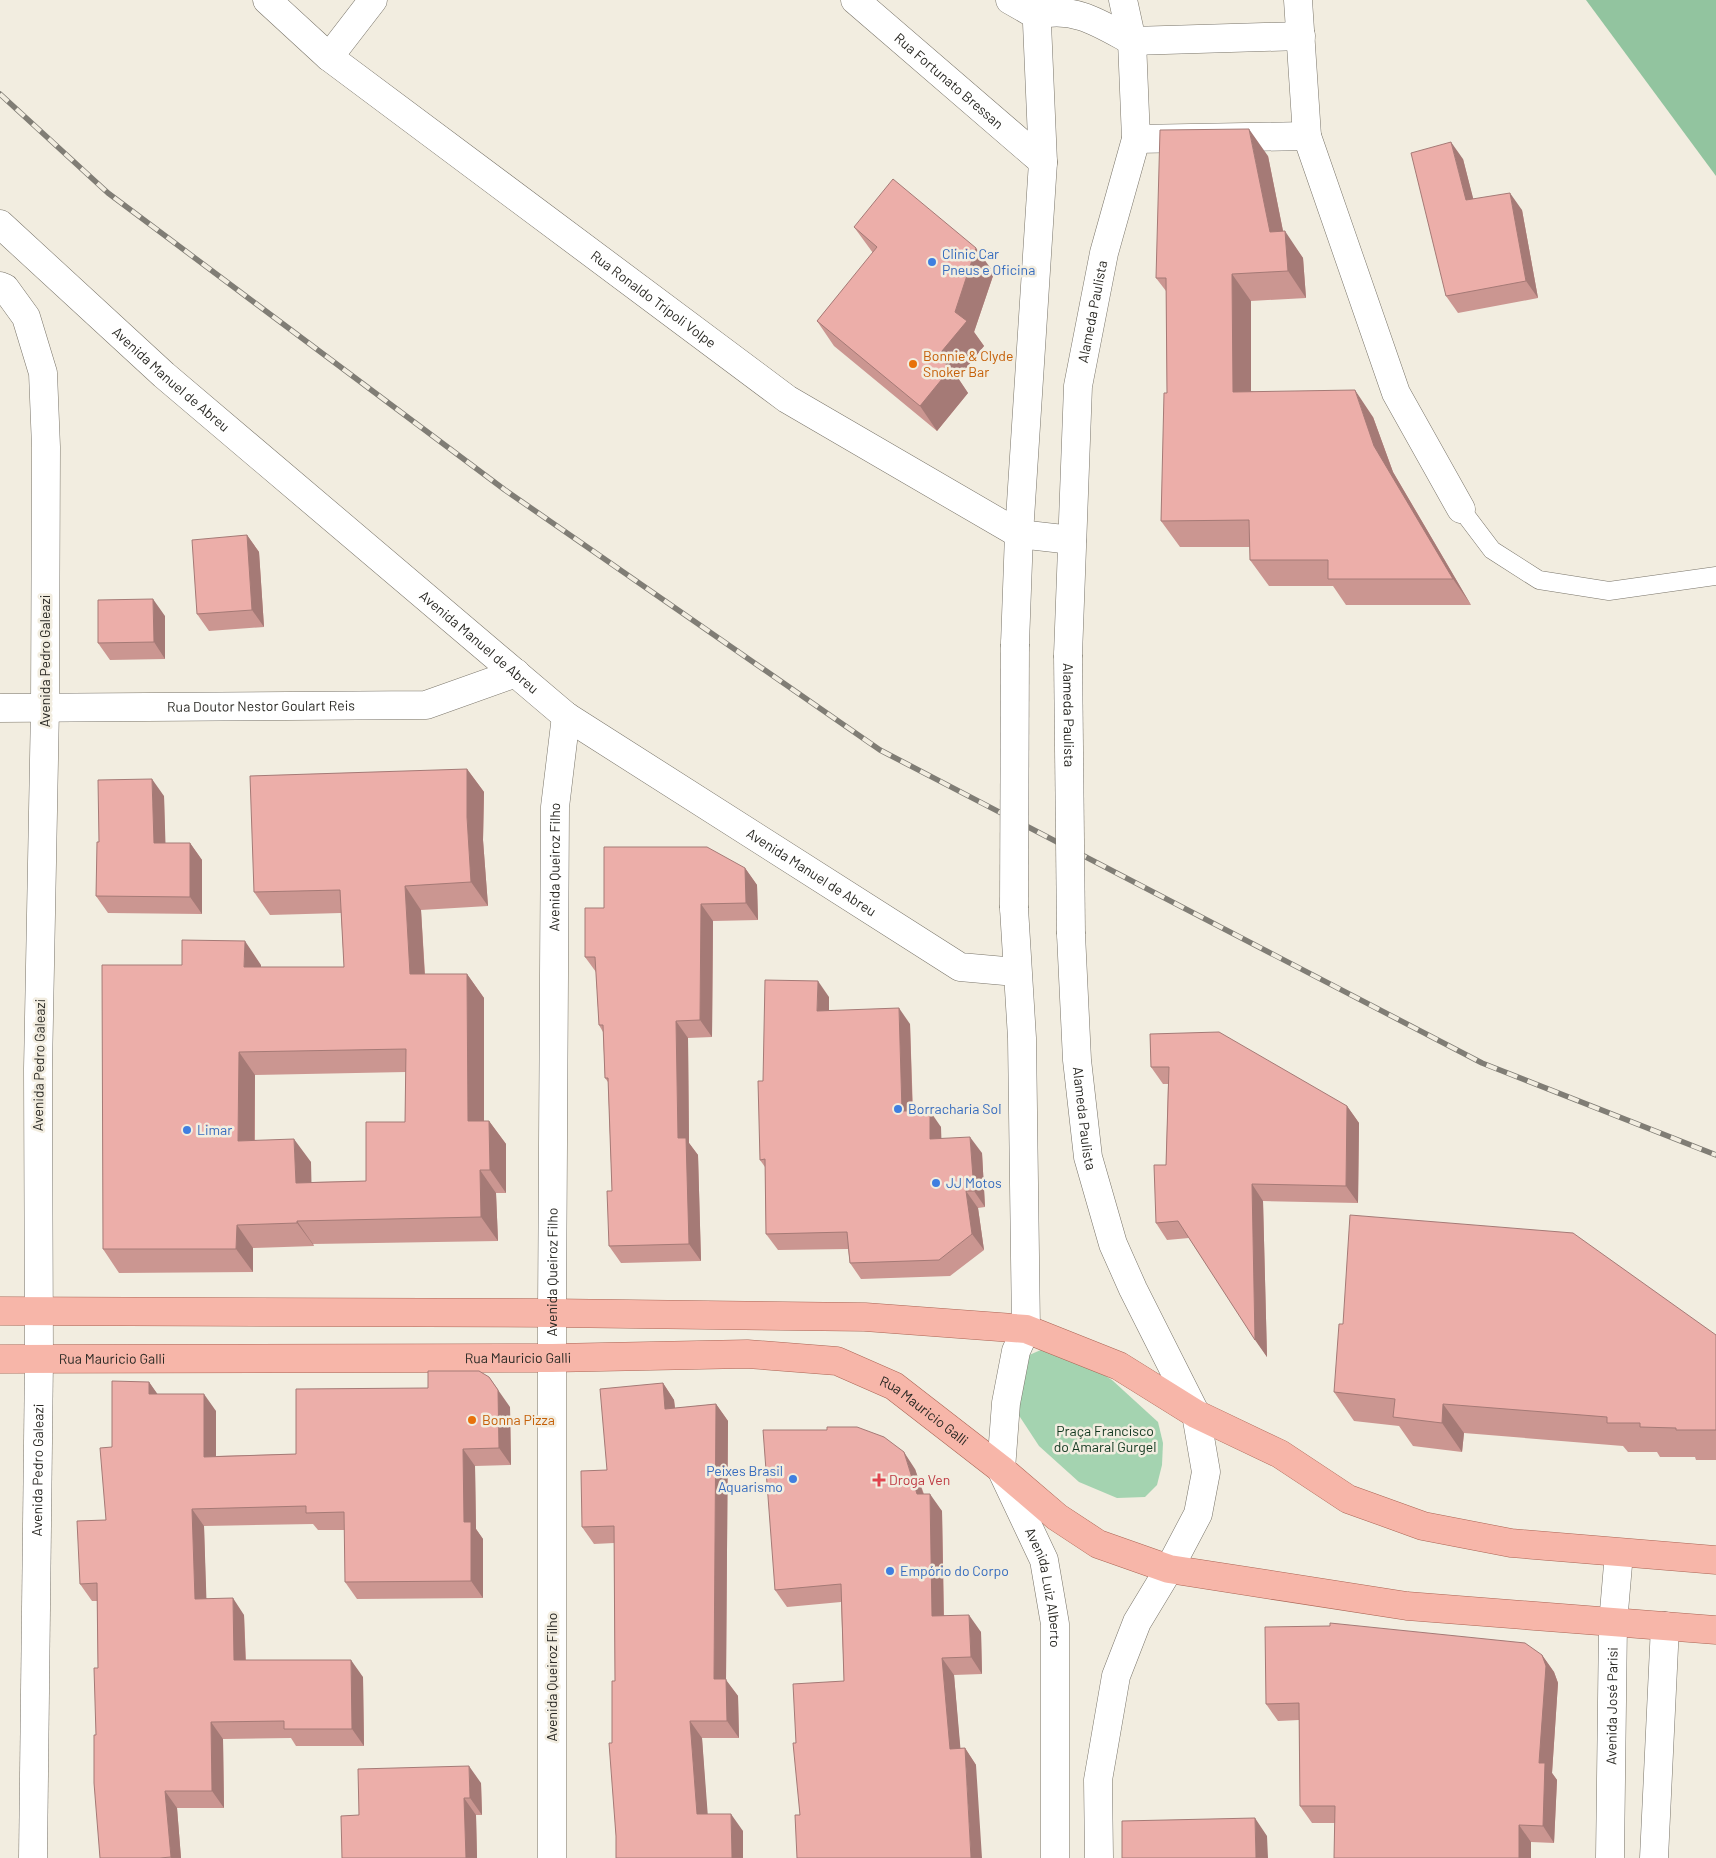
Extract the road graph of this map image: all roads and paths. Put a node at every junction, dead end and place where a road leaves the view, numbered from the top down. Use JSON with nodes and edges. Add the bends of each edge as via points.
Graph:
{"nodes":[{"id":1,"x":267,"y":0,"type":"edge"},
{"id":2,"x":373,"y":0,"type":"edge"},
{"id":3,"x":855,"y":0,"type":"edge"},
{"id":4,"x":1010,"y":0,"type":"edge"},
{"id":5,"x":1123,"y":0,"type":"edge"},
{"id":6,"x":1298,"y":0,"type":"edge"},
{"id":7,"x":1036,"y":8,"type":"edge"},
{"id":8,"x":1301,"y":36,"type":"junction"},
{"id":9,"x":1132,"y":41,"type":"junction"},
{"id":10,"x":329,"y":57,"type":"junction"},
{"id":11,"x":1307,"y":136,"type":"junction"},
{"id":12,"x":1136,"y":139,"type":"junction"},
{"id":13,"x":1043,"y":162,"type":"junction"},
{"id":14,"x":0,"y":224,"type":"edge"},
{"id":15,"x":0,"y":286,"type":"edge"},
{"id":16,"x":1461,"y":509,"type":"joint"},
{"id":17,"x":1019,"y":534,"type":"junction"},
{"id":18,"x":1072,"y":540,"type":"junction"},
{"id":19,"x":1716,"y":576,"type":"edge"},
{"id":20,"x":516,"y":673,"type":"junction"},
{"id":21,"x":0,"y":708,"type":"edge"},
{"id":22,"x":45,"y":708,"type":"junction"},
{"id":23,"x":566,"y":716,"type":"junction"},
{"id":24,"x":1016,"y":972,"type":"junction"},
{"id":25,"x":0,"y":1311,"type":"edge"},
{"id":26,"x":38,"y":1311,"type":"junction"},
{"id":27,"x":552,"y":1313,"type":"junction"},
{"id":28,"x":1026,"y":1329,"type":"junction"},
{"id":29,"x":552,"y":1358,"type":"junction"},
{"id":30,"x":0,"y":1359,"type":"edge"},
{"id":31,"x":39,"y":1359,"type":"junction"},
{"id":32,"x":1196,"y":1414,"type":"junction"},
{"id":33,"x":1001,"y":1469,"type":"junction"},
{"id":34,"x":1618,"y":1553,"type":"junction"},
{"id":35,"x":1716,"y":1560,"type":"edge"},
{"id":36,"x":1169,"y":1569,"type":"junction"},
{"id":37,"x":1613,"y":1623,"type":"junction"},
{"id":38,"x":1665,"y":1626,"type":"junction"},
{"id":39,"x":1716,"y":1630,"type":"edge"},
{"id":40,"x":33,"y":1858,"type":"edge"},
{"id":41,"x":552,"y":1858,"type":"edge"},
{"id":42,"x":1056,"y":1858,"type":"edge"},
{"id":43,"x":1099,"y":1858,"type":"edge"},
{"id":44,"x":1610,"y":1858,"type":"edge"},
{"id":45,"x":1654,"y":1858,"type":"edge"}],
"edges":[{"from":1,"to":10,"type":"main road","name":"Rua Ronaldo Trípoli Volpe"},
{"from":2,"to":10,"type":"main road"},
{"from":3,"to":13,"type":"main road","name":"Rua Fortunato Bressan"},
{"from":4,"to":7,"type":"main road"},
{"from":5,"to":9,"type":"main road","name":"Alameda Paulista"},
{"from":6,"to":8,"type":"main road"},
{"from":7,"to":9,"type":"main road","via":[[1084,15]]},
{"from":7,"to":13,"type":"main road"},
{"from":8,"to":9,"type":"main road"},
{"from":8,"to":11,"type":"main road"},
{"from":9,"to":12,"type":"main road","name":"Alameda Paulista"},
{"from":10,"to":17,"type":"main road","name":"Rua Ronaldo Trípoli Volpe","via":[[787,398]]},
{"from":11,"to":12,"type":"main road"},
{"from":11,"to":16,"type":"main road","via":[[1396,393]]},
{"from":12,"to":18,"type":"main road","name":"Alameda Paulista","via":[[1104,253],[1078,386]]},
{"from":13,"to":17,"type":"main road"},
{"from":14,"to":20,"type":"main road","name":"Avenida Manuel de Abreu","via":[[164,374]]},
{"from":15,"to":22,"type":"main road","name":"Avenida Pedro Galeazi","via":[[5,288],[26,317],[43,373],[46,447]]},
{"from":16,"to":19,"type":"lane","via":[[1492,550],[1539,580],[1609,591]]},
{"from":17,"to":18,"type":"main road","name":"Rua Ronaldo Trípoli Volpe"},
{"from":17,"to":24,"type":"main road","bridge":true,"via":[[1015,644]]},
{"from":18,"to":32,"type":"main road","name":"Alameda Paulista","bridge":true,"via":[[1068,655],[1071,934],[1077,1060],[1088,1157],[1113,1244]]},
{"from":20,"to":22,"type":"main road","name":"Rua Doutor Nestor Goulart Reis","via":[[426,705]]},
{"from":20,"to":23,"type":"main road","name":"Avenida Manuel de Abreu"},
{"from":21,"to":22,"type":"main road","name":"Rua Doutor Nestor Goulart Reis"},
{"from":22,"to":26,"type":"main road","name":"Avenida Pedro Galeazi","via":[[38,1069]]},
{"from":23,"to":24,"type":"main road","name":"Avenida Manuel de Abreu","via":[[960,966]]},
{"from":23,"to":27,"type":"main road","name":"Avenida Queiroz Filho","via":[[555,806]]},
{"from":24,"to":28,"type":"main road","via":[[1022,1038]]},
{"from":25,"to":26,"type":"main road"},
{"from":26,"to":27,"type":"main road"},
{"from":26,"to":31,"type":"main road","name":"Avenida Pedro Galeazi"},
{"from":27,"to":28,"type":"main road","via":[[865,1317]]},
{"from":27,"to":29,"type":"main road","name":"Avenida Queiroz Filho"},
{"from":28,"to":32,"type":"main road","via":[[1119,1366]]},
{"from":28,"to":33,"type":"main road","name":"Avenida Luiz Alberto","via":[[1016,1351],[1006,1403]]},
{"from":29,"to":31,"type":"main road","name":"Rua Mauricio Galli"},
{"from":29,"to":33,"type":"main road","name":"Rua Mauricio Galli","via":[[747,1354],[836,1361],[894,1386]]},
{"from":29,"to":41,"type":"main road","name":"Avenida Queiroz Filho"},
{"from":30,"to":31,"type":"main road","name":"Rua Mauricio Galli"},
{"from":31,"to":40,"type":"main road","name":"Avenida Pedro Galeazi"},
{"from":32,"to":34,"type":"main road","via":[[1280,1454],[1348,1500],[1423,1526],[1511,1543]]},
{"from":32,"to":36,"type":"main road","via":[[1206,1472],[1198,1514]]},
{"from":33,"to":36,"type":"main road","name":"Rua Mauricio Galli","via":[[1057,1517],[1098,1544]]},
{"from":33,"to":42,"type":"main road","name":"Avenida Luiz Alberto","via":[[1044,1560],[1055,1624]]},
{"from":34,"to":35,"type":"main road"},
{"from":34,"to":37,"type":"main road","name":"Avenida José Parisi"},
{"from":36,"to":37,"type":"main road","name":"Rua Mauricio Galli","via":[[1407,1606]]},
{"from":36,"to":43,"type":"main road","via":[[1137,1622],[1116,1676],[1098,1780]]},
{"from":37,"to":38,"type":"main road","name":"Rua Mauricio Galli"},
{"from":37,"to":44,"type":"main road","name":"Avenida José Parisi"},
{"from":38,"to":39,"type":"main road","name":"Rua Mauricio Galli"},
{"from":38,"to":45,"type":"main road"}]}
